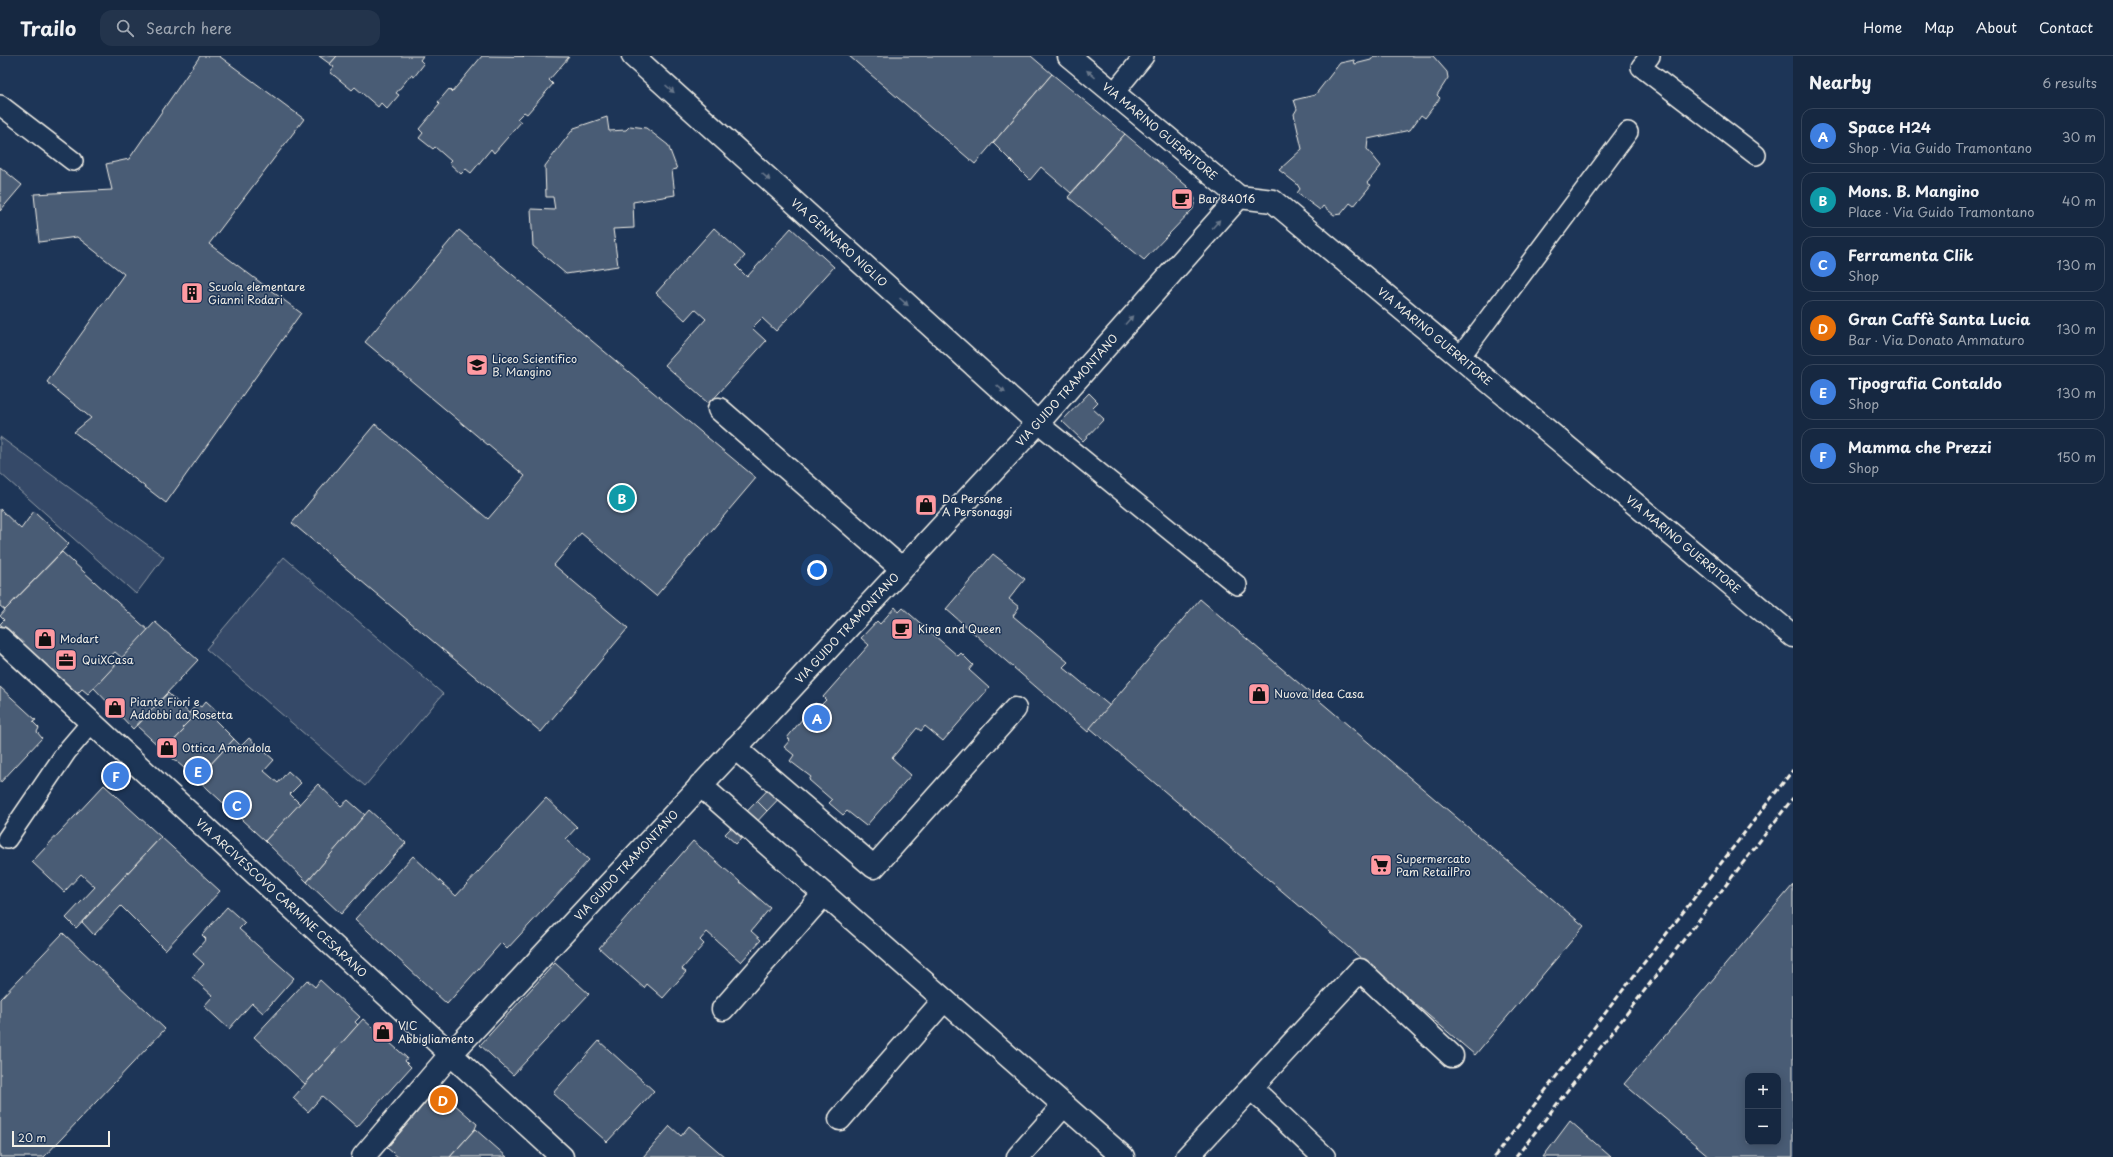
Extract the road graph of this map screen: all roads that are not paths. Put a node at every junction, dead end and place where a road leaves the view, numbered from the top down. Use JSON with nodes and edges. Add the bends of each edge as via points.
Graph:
{"nodes":[{"id":1,"x":1069,"y":56,"type":"edge"},
{"id":2,"x":1144,"y":56,"type":"edge"},
{"id":3,"x":1650,"y":56,"type":"edge"},
{"id":4,"x":641,"y":58,"type":"edge"},
{"id":5,"x":1114,"y":94,"type":"junction"},
{"id":6,"x":0,"y":105,"type":"edge"},
{"id":7,"x":1628,"y":132,"type":"dead end"},
{"id":8,"x":1756,"y":155,"type":"dead end"},
{"id":9,"x":73,"y":160,"type":"dead end"},
{"id":10,"x":1239,"y":198,"type":"junction"},
{"id":11,"x":1460,"y":357,"type":"junction"},
{"id":12,"x":719,"y":409,"type":"dead end"},
{"id":13,"x":1038,"y":422,"type":"junction"},
{"id":14,"x":902,"y":569,"type":"junction"},
{"id":15,"x":1237,"y":585,"type":"dead end"},
{"id":16,"x":1793,"y":636,"type":"edge"},
{"id":17,"x":0,"y":638,"type":"edge"},
{"id":18,"x":1015,"y":709,"type":"dead end"},
{"id":19,"x":91,"y":723,"type":"junction"},
{"id":20,"x":735,"y":748,"type":"junction"},
{"id":21,"x":700,"y":785,"type":"junction"},
{"id":22,"x":7,"y":839,"type":"dead end"},
{"id":23,"x":824,"y":894,"type":"junction"},
{"id":24,"x":944,"y":1000,"type":"junction"},
{"id":25,"x":723,"y":1009,"type":"dead end"},
{"id":26,"x":450,"y":1055,"type":"junction"},
{"id":27,"x":1452,"y":1056,"type":"dead end"},
{"id":28,"x":1251,"y":1088,"type":"junction"},
{"id":29,"x":1064,"y":1105,"type":"junction"},
{"id":30,"x":840,"y":1119,"type":"dead end"},
{"id":31,"x":363,"y":1157,"type":"edge"},
{"id":32,"x":562,"y":1157,"type":"edge"},
{"id":33,"x":1018,"y":1157,"type":"edge"},
{"id":34,"x":1122,"y":1157,"type":"edge"},
{"id":35,"x":1187,"y":1157,"type":"edge"},
{"id":36,"x":1324,"y":1157,"type":"edge"}],
"edges":[{"from":5,"to":1,"type":"street","name":"VIA MARINO GUERRITORE","one_way":true},
{"from":2,"to":5,"type":"lane"},
{"from":3,"to":8,"type":"lane","via":[[1641,67]]},
{"from":4,"to":13,"type":"street","name":"VIA GENNARO NIGLIO","one_way":true},
{"from":5,"to":10,"type":"street","name":"VIA MARINO GUERRITORE"},
{"from":6,"to":9,"type":"lane"},
{"from":7,"to":11,"type":"lane"},
{"from":10,"to":11,"type":"street","name":"VIA MARINO GUERRITORE","via":[[1273,201]]},
{"from":13,"to":10,"type":"street","name":"VIA GUIDO TRAMONTANO","one_way":true},
{"from":11,"to":16,"type":"street","name":"VIA MARINO GUERRITORE"},
{"from":12,"to":14,"type":"street"},
{"from":13,"to":14,"type":"street","name":"VIA GUIDO TRAMONTANO"},
{"from":13,"to":15,"type":"lane"},
{"from":14,"to":20,"type":"street","name":"VIA GUIDO TRAMONTANO"},
{"from":17,"to":19,"type":"street","name":"VIA ARCIVESCOVO CARMINE CESARANO"},
{"from":18,"to":20,"type":"street","via":[[874,868]]},
{"from":19,"to":22,"type":"lane","via":[[67,751]]},
{"from":19,"to":26,"type":"street","name":"VIA ARCIVESCOVO CARMINE CESARANO"},
{"from":20,"to":21,"type":"street","name":"VIA GUIDO TRAMONTANO"},
{"from":21,"to":23,"type":"street"},
{"from":21,"to":26,"type":"street","name":"VIA GUIDO TRAMONTANO"},
{"from":23,"to":24,"type":"street"},
{"from":23,"to":25,"type":"street"},
{"from":24,"to":29,"type":"street"},
{"from":24,"to":30,"type":"street"},
{"from":26,"to":31,"type":"street","name":"VIA GUIDO TRAMONTANO"},
{"from":26,"to":32,"type":"street","name":"VIA ARCIVESCOVO CARMINE CESARANO"},
{"from":27,"to":28,"type":"street","via":[[1360,970]]},
{"from":28,"to":35,"type":"street"},
{"from":28,"to":36,"type":"street"},
{"from":29,"to":33,"type":"street"},
{"from":29,"to":34,"type":"street"}]}
